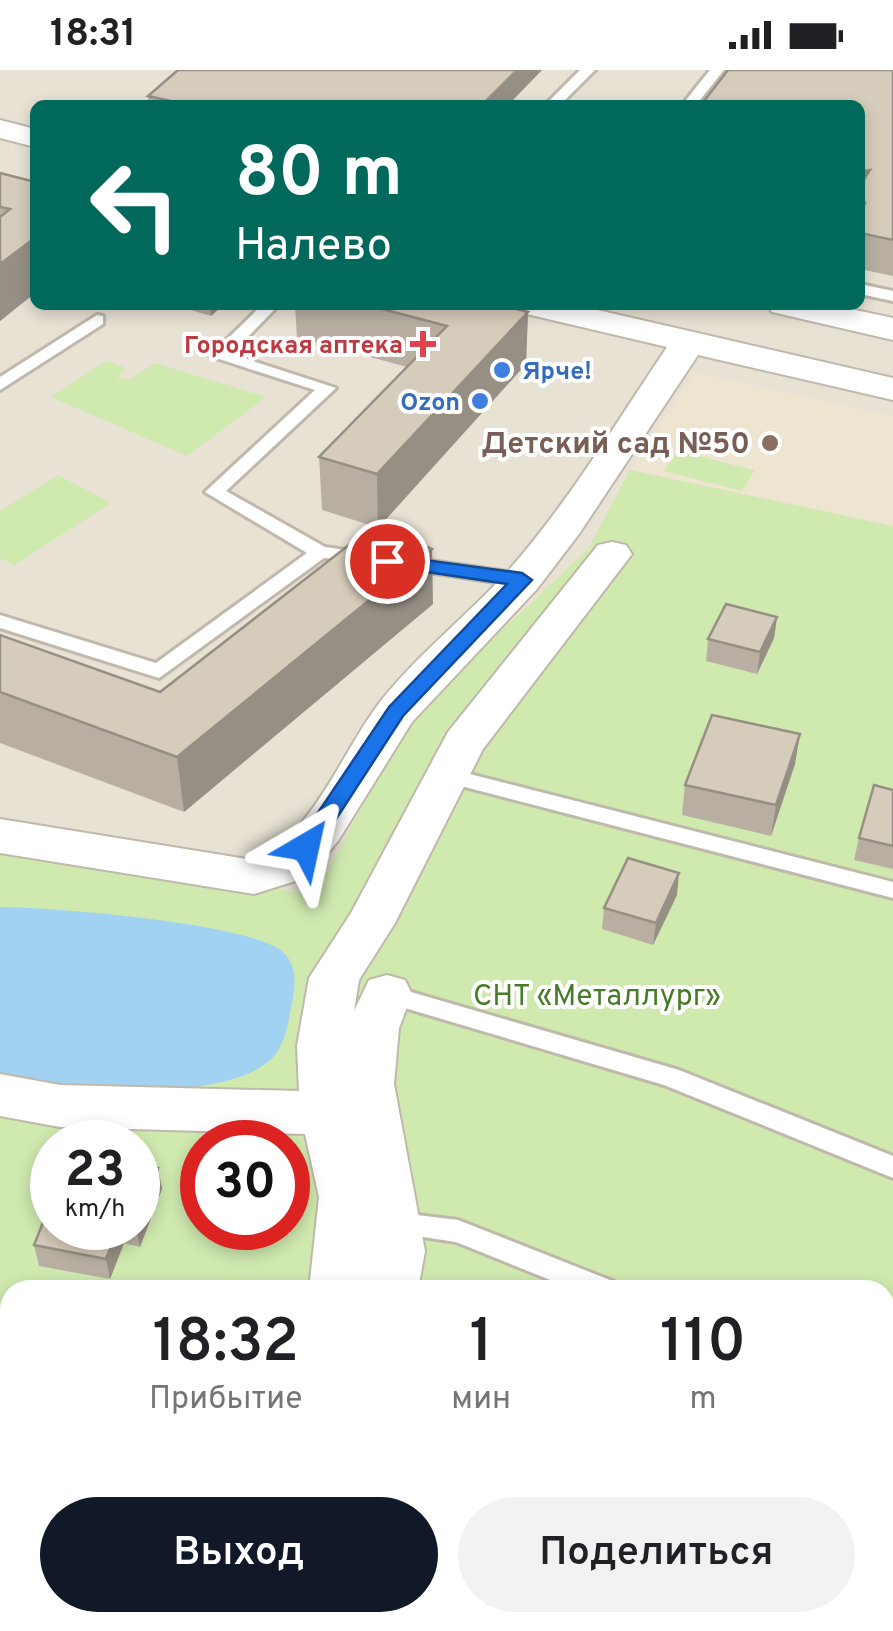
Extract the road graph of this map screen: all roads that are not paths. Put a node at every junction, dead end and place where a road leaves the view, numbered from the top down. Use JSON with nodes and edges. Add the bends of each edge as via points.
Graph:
{"nodes":[{"id":1,"x":588,"y":70,"type":"edge"},
{"id":2,"x":717,"y":70,"type":"edge"},
{"id":3,"x":557,"y":100,"type":"edge"},
{"id":4,"x":693,"y":100,"type":"edge"},
{"id":5,"x":0,"y":129,"type":"edge"},
{"id":6,"x":30,"y":137,"type":"edge"},
{"id":7,"x":865,"y":290,"type":"edge"},
{"id":8,"x":893,"y":296,"type":"edge"},
{"id":9,"x":266,"y":310,"type":"edge"},
{"id":10,"x":551,"y":310,"type":"edge"},
{"id":11,"x":807,"y":310,"type":"edge"},
{"id":12,"x":96,"y":320,"type":"dead end"},
{"id":13,"x":893,"y":329,"type":"edge"},
{"id":14,"x":689,"y":342,"type":"junction"},
{"id":15,"x":0,"y":385,"type":"edge"},
{"id":16,"x":893,"y":390,"type":"edge"},
{"id":17,"x":320,"y":552,"type":"junction"},
{"id":18,"x":612,"y":554,"type":"dead end"},
{"id":19,"x":522,"y":580,"type":"junction"},
{"id":20,"x":0,"y":621,"type":"edge"},
{"id":21,"x":446,"y":775,"type":"junction"},
{"id":22,"x":0,"y":836,"type":"edge"},
{"id":23,"x":893,"y":890,"type":"edge"},
{"id":24,"x":386,"y":994,"type":"joint"},
{"id":25,"x":0,"y":1095,"type":"edge"},
{"id":26,"x":327,"y":1113,"type":"junction"},
{"id":27,"x":893,"y":1167,"type":"edge"},
{"id":28,"x":392,"y":1222,"type":"junction"},
{"id":29,"x":339,"y":1280,"type":"edge"},
{"id":30,"x":391,"y":1280,"type":"edge"},
{"id":31,"x":580,"y":1280,"type":"edge"}],
"edges":[{"from":1,"to":3,"type":"lane"},
{"from":2,"to":4,"type":"lane"},
{"from":5,"to":6,"type":"street"},
{"from":7,"to":8,"type":"lane"},
{"from":9,"to":17,"type":"lane","via":[[219,356],[327,388],[214,492]]},
{"from":10,"to":14,"type":"street"},
{"from":11,"to":13,"type":"street"},
{"from":12,"to":15,"type":"lane"},
{"from":14,"to":16,"type":"street"},
{"from":14,"to":19,"type":"street"},
{"from":17,"to":19,"type":"lane"},
{"from":17,"to":20,"type":"lane","via":[[159,671]]},
{"from":18,"to":21,"type":"street"},
{"from":19,"to":22,"type":"street","via":[[396,712],[291,865],[254,877]]},
{"from":21,"to":23,"type":"lane"},
{"from":21,"to":26,"type":"street","via":[[334,978],[323,1046]]},
{"from":24,"to":27,"type":"lane","via":[[670,1077]]},
{"from":24,"to":28,"type":"street","via":[[372,1028],[368,1084]]},
{"from":25,"to":26,"type":"street","via":[[60,1106]]},
{"from":26,"to":29,"type":"street","via":[[347,1198]]},
{"from":28,"to":30,"type":"street"},
{"from":28,"to":31,"type":"lane","via":[[458,1231]]}]}
